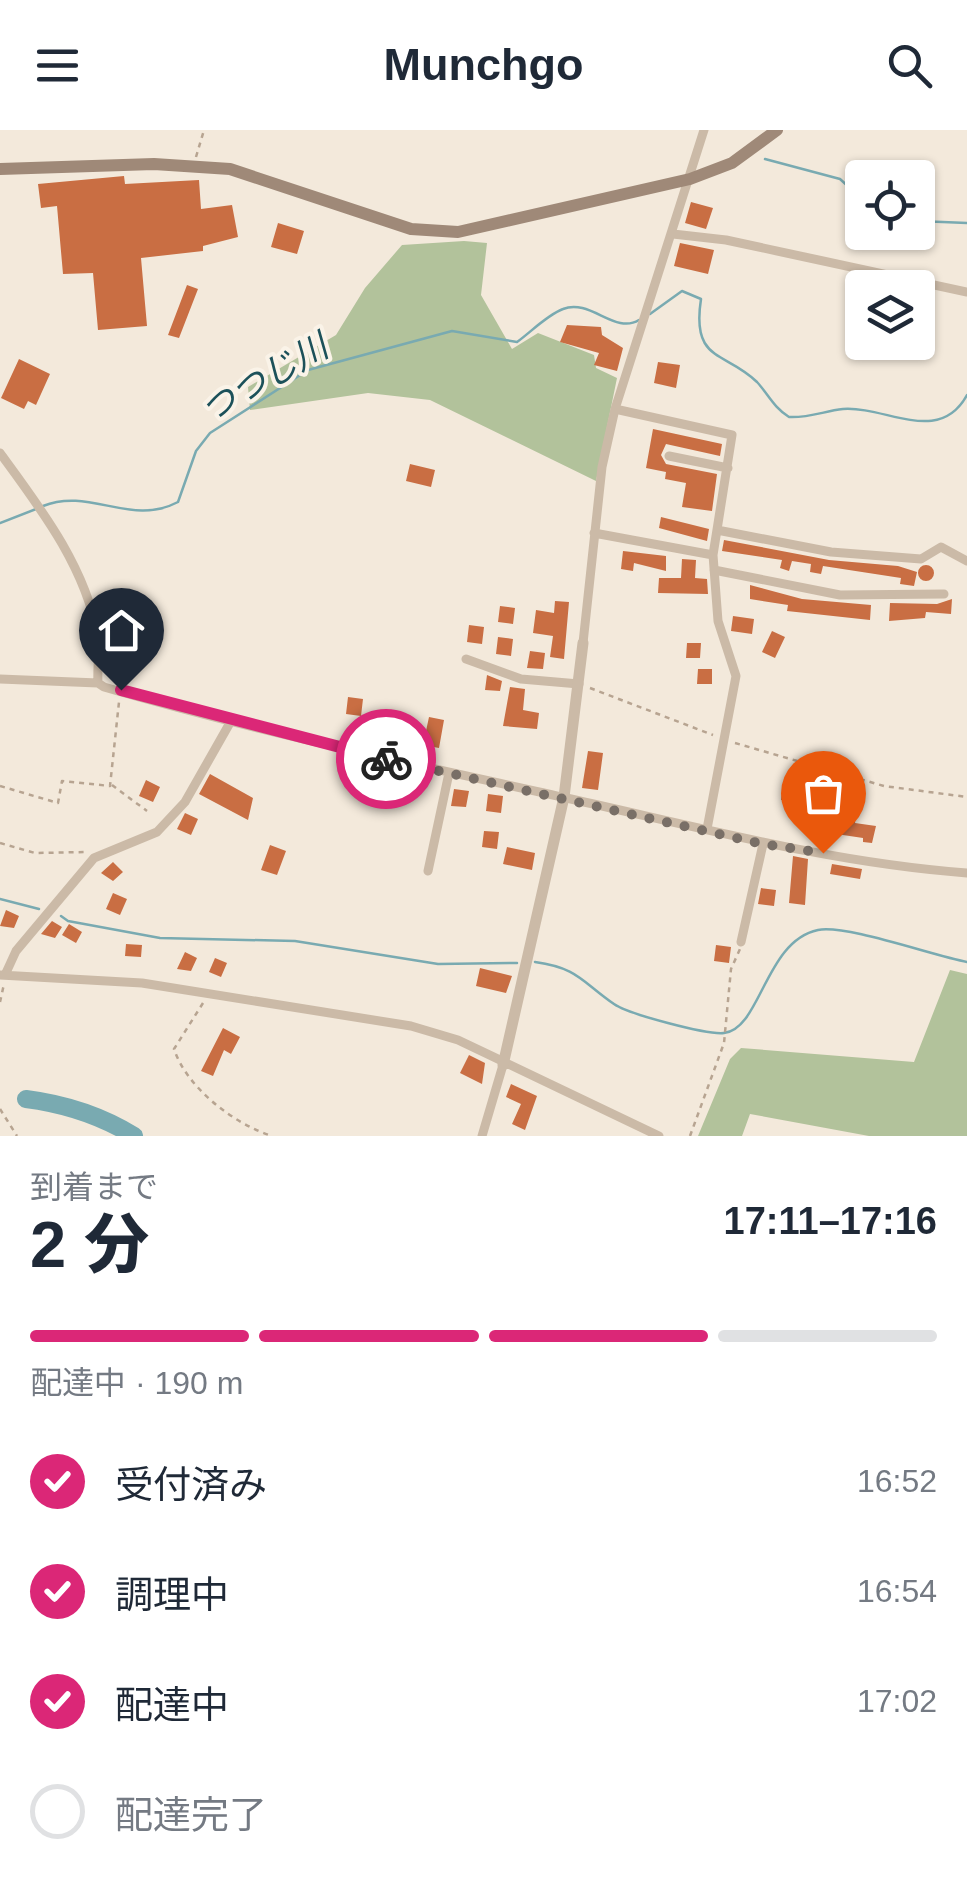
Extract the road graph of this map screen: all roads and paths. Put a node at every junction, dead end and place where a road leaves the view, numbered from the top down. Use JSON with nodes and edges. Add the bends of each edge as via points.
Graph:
{"nodes":[{"id":1,"x":204,"y":130,"type":"edge"},
{"id":2,"x":704,"y":130,"type":"edge"},
{"id":3,"x":777,"y":130,"type":"edge"},
{"id":4,"x":194,"y":165,"type":"junction"},
{"id":5,"x":0,"y":169,"type":"edge"},
{"id":6,"x":690,"y":179,"type":"junction"},
{"id":7,"x":673,"y":234,"type":"junction"},
{"id":8,"x":967,"y":292,"type":"edge"},
{"id":9,"x":615,"y":409,"type":"junction"},
{"id":10,"x":0,"y":453,"type":"edge"},
{"id":11,"x":669,"y":456,"type":"dead end"},
{"id":12,"x":728,"y":468,"type":"junction"},
{"id":13,"x":717,"y":530,"type":"junction"},
{"id":14,"x":594,"y":533,"type":"junction"},
{"id":15,"x":713,"y":555,"type":"junction"},
{"id":16,"x":967,"y":561,"type":"edge"},
{"id":17,"x":714,"y":570,"type":"junction"},
{"id":18,"x":944,"y":594,"type":"dead end"},
{"id":19,"x":583,"y":643,"type":"joint"},
{"id":20,"x":466,"y":659,"type":"dead end"},
{"id":21,"x":0,"y":679,"type":"edge"},
{"id":22,"x":98,"y":683,"type":"junction"},
{"id":23,"x":579,"y":684,"type":"junction"},
{"id":24,"x":121,"y":690,"type":"junction"},
{"id":25,"x":231,"y":721,"type":"junction"},
{"id":26,"x":727,"y":740,"type":"junction"},
{"id":27,"x":449,"y":773,"type":"junction"},
{"id":28,"x":110,"y":784,"type":"junction"},
{"id":29,"x":0,"y":786,"type":"edge"},
{"id":30,"x":967,"y":796,"type":"edge"},
{"id":31,"x":564,"y":797,"type":"junction"},
{"id":32,"x":147,"y":811,"type":"dead end"},
{"id":33,"x":706,"y":829,"type":"junction"},
{"id":34,"x":0,"y":843,"type":"edge"},
{"id":35,"x":763,"y":844,"type":"junction"},
{"id":36,"x":94,"y":858,"type":"junction"},
{"id":37,"x":428,"y":871,"type":"dead end"},
{"id":38,"x":967,"y":872,"type":"edge"},
{"id":39,"x":741,"y":942,"type":"joint"},
{"id":40,"x":3,"y":975,"type":"edge"},
{"id":41,"x":210,"y":994,"type":"junction"},
{"id":42,"x":0,"y":1002,"type":"edge"},
{"id":43,"x":503,"y":1065,"type":"junction"},
{"id":44,"x":0,"y":1110,"type":"edge"},
{"id":45,"x":244,"y":1127,"type":"junction"},
{"id":46,"x":17,"y":1136,"type":"edge"},
{"id":47,"x":242,"y":1136,"type":"edge"},
{"id":48,"x":272,"y":1136,"type":"edge"},
{"id":49,"x":482,"y":1136,"type":"edge"},
{"id":50,"x":659,"y":1136,"type":"edge"},
{"id":51,"x":690,"y":1136,"type":"edge"}],
"edges":[{"from":1,"to":4,"type":"path"},
{"from":2,"to":6,"type":"street"},
{"from":3,"to":6,"type":"main road","via":[[732,163]]},
{"from":4,"to":5,"type":"main road"},
{"from":4,"to":6,"type":"main road","via":[[256,175],[435,232],[482,229]]},
{"from":6,"to":7,"type":"street"},
{"from":7,"to":8,"type":"street"},
{"from":7,"to":9,"type":"street"},
{"from":9,"to":12,"type":"street","via":[[732,435]]},
{"from":9,"to":14,"type":"street"},
{"from":10,"to":22,"type":"street","via":[[45,511],[92,610]]},
{"from":11,"to":12,"type":"street"},
{"from":12,"to":13,"type":"street"},
{"from":13,"to":15,"type":"street"},
{"from":13,"to":16,"type":"street","via":[[831,552],[921,559],[942,547]]},
{"from":14,"to":15,"type":"street"},
{"from":14,"to":19,"type":"street"},
{"from":15,"to":17,"type":"street"},
{"from":17,"to":18,"type":"street","via":[[840,595]]},
{"from":17,"to":26,"type":"street","via":[[718,621],[736,676]]},
{"from":19,"to":23,"type":"street"},
{"from":20,"to":23,"type":"street","via":[[521,679]]},
{"from":21,"to":22,"type":"street"},
{"from":22,"to":24,"type":"street"},
{"from":23,"to":26,"type":"path"},
{"from":23,"to":31,"type":"street"},
{"from":24,"to":25,"type":"street"},
{"from":24,"to":28,"type":"path"},
{"from":25,"to":27,"type":"street"},
{"from":25,"to":36,"type":"street","via":[[185,802],[157,832]]},
{"from":26,"to":30,"type":"path","via":[[884,786]]},
{"from":26,"to":33,"type":"street"},
{"from":27,"to":31,"type":"street"},
{"from":27,"to":37,"type":"street"},
{"from":28,"to":29,"type":"path","via":[[62,782],[58,803]]},
{"from":28,"to":32,"type":"path"},
{"from":31,"to":33,"type":"street"},
{"from":31,"to":43,"type":"street"},
{"from":33,"to":35,"type":"street"},
{"from":34,"to":36,"type":"path"},
{"from":35,"to":38,"type":"street","via":[[893,867]]},
{"from":35,"to":39,"type":"street"},
{"from":36,"to":40,"type":"street"},
{"from":39,"to":51,"type":"path","via":[[731,970],[724,1043]]},
{"from":40,"to":41,"type":"street"},
{"from":40,"to":42,"type":"path"},
{"from":41,"to":43,"type":"street","via":[[411,1026],[458,1040]]},
{"from":41,"to":45,"type":"path","via":[[174,1049],[180,1069]]},
{"from":43,"to":49,"type":"street"},
{"from":43,"to":50,"type":"street"},
{"from":44,"to":46,"type":"path"},
{"from":45,"to":47,"type":"path"},
{"from":45,"to":48,"type":"path"}]}
